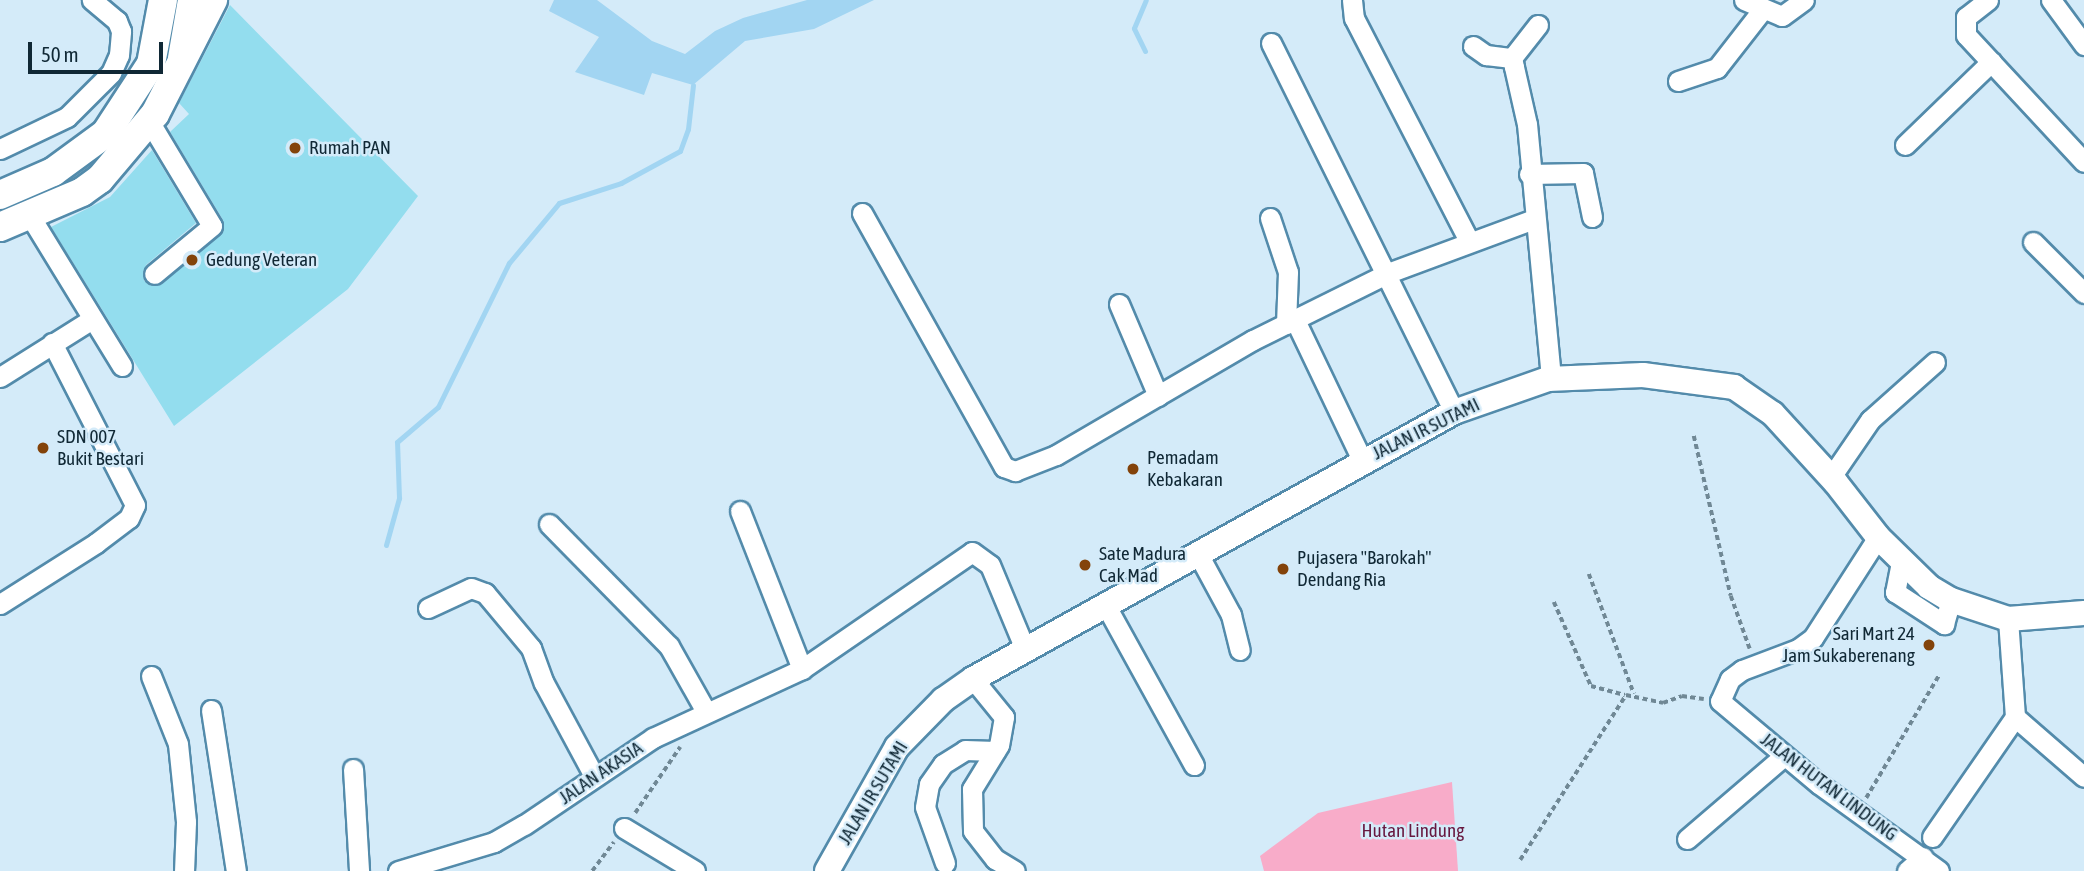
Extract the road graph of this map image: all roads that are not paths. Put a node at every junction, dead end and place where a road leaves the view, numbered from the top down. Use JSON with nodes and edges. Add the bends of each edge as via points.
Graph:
{"nodes":[{"id":1,"x":92,"y":0,"type":"edge"},
{"id":2,"x":163,"y":0,"type":"edge"},
{"id":3,"x":178,"y":0,"type":"edge"},
{"id":4,"x":190,"y":0,"type":"edge"},
{"id":5,"x":213,"y":0,"type":"edge"},
{"id":6,"x":1352,"y":0,"type":"edge"},
{"id":7,"x":1744,"y":0,"type":"edge"},
{"id":8,"x":1804,"y":0,"type":"edge"},
{"id":9,"x":2051,"y":0,"type":"edge"},
{"id":10,"x":1981,"y":1,"type":"edge"},
{"id":11,"x":1763,"y":9,"type":"junction"},
{"id":12,"x":1538,"y":25,"type":"dead end"},
{"id":13,"x":1271,"y":43,"type":"dead end"},
{"id":14,"x":2084,"y":45,"type":"edge"},
{"id":15,"x":1473,"y":46,"type":"dead end"},
{"id":16,"x":1512,"y":58,"type":"junction"},
{"id":17,"x":1991,"y":62,"type":"junction"},
{"id":18,"x":165,"y":65,"type":"junction"},
{"id":19,"x":1678,"y":81,"type":"dead end"},
{"id":20,"x":149,"y":121,"type":"junction"},
{"id":21,"x":1905,"y":145,"type":"dead end"},
{"id":22,"x":0,"y":149,"type":"edge"},
{"id":23,"x":2084,"y":162,"type":"edge"},
{"id":24,"x":1529,"y":174,"type":"junction"},
{"id":25,"x":0,"y":195,"type":"edge"},
{"id":26,"x":862,"y":212,"type":"dead end"},
{"id":27,"x":30,"y":216,"type":"junction"},
{"id":28,"x":1592,"y":217,"type":"dead end"},
{"id":29,"x":1270,"y":218,"type":"dead end"},
{"id":30,"x":1534,"y":219,"type":"junction"},
{"id":31,"x":0,"y":227,"type":"edge"},
{"id":32,"x":1469,"y":241,"type":"junction"},
{"id":33,"x":2033,"y":242,"type":"dead end"},
{"id":34,"x":1388,"y":273,"type":"junction"},
{"id":35,"x":154,"y":274,"type":"dead end"},
{"id":36,"x":2084,"y":292,"type":"edge"},
{"id":37,"x":1119,"y":304,"type":"dead end"},
{"id":38,"x":92,"y":319,"type":"junction"},
{"id":39,"x":1291,"y":322,"type":"junction"},
{"id":40,"x":52,"y":344,"type":"junction"},
{"id":41,"x":1935,"y":362,"type":"dead end"},
{"id":42,"x":122,"y":366,"type":"dead end"},
{"id":43,"x":0,"y":377,"type":"edge"},
{"id":44,"x":1551,"y":379,"type":"junction"},
{"id":45,"x":1158,"y":396,"type":"junction"},
{"id":46,"x":1454,"y":412,"type":"junction"},
{"id":47,"x":1362,"y":460,"type":"junction"},
{"id":48,"x":1831,"y":477,"type":"junction"},
{"id":49,"x":740,"y":511,"type":"dead end"},
{"id":50,"x":549,"y":524,"type":"dead end"},
{"id":51,"x":1878,"y":537,"type":"junction"},
{"id":52,"x":1197,"y":552,"type":"junction"},
{"id":53,"x":0,"y":604,"type":"edge"},
{"id":54,"x":1105,"y":604,"type":"junction"},
{"id":55,"x":428,"y":608,"type":"dead end"},
{"id":56,"x":2084,"y":613,"type":"edge"},
{"id":57,"x":2008,"y":619,"type":"junction"},
{"id":58,"x":1025,"y":649,"type":"junction"},
{"id":59,"x":1240,"y":650,"type":"dead end"},
{"id":60,"x":802,"y":668,"type":"junction"},
{"id":61,"x":151,"y":676,"type":"dead end"},
{"id":62,"x":972,"y":679,"type":"junction"},
{"id":63,"x":211,"y":710,"type":"dead end"},
{"id":64,"x":705,"y":710,"type":"junction"},
{"id":65,"x":2015,"y":718,"type":"junction"},
{"id":66,"x":995,"y":751,"type":"junction"},
{"id":67,"x":1784,"y":756,"type":"junction"},
{"id":68,"x":1194,"y":765,"type":"dead end"},
{"id":69,"x":352,"y":769,"type":"dead end"},
{"id":70,"x":594,"y":776,"type":"junction"},
{"id":71,"x":2084,"y":777,"type":"edge"},
{"id":72,"x":624,"y":828,"type":"road end"},
{"id":73,"x":1931,"y":837,"type":"dead end"},
{"id":74,"x":1687,"y":839,"type":"dead end"},
{"id":75,"x":1923,"y":857,"type":"junction"},
{"id":76,"x":945,"y":863,"type":"dead end"},
{"id":77,"x":184,"y":871,"type":"edge"},
{"id":78,"x":236,"y":871,"type":"edge"},
{"id":79,"x":359,"y":871,"type":"edge"},
{"id":80,"x":398,"y":871,"type":"edge"},
{"id":81,"x":695,"y":871,"type":"edge"},
{"id":82,"x":827,"y":871,"type":"edge"},
{"id":83,"x":1015,"y":871,"type":"edge"},
{"id":84,"x":1907,"y":871,"type":"edge"},
{"id":85,"x":1939,"y":871,"type":"edge"}],
"edges":[{"from":1,"to":22,"type":"street","via":[[117,21],[121,31],[119,55],[111,73],[67,117]]},
{"from":2,"to":18,"type":"highway"},
{"from":3,"to":18,"type":"main road"},
{"from":4,"to":18,"type":"main road"},
{"from":5,"to":18,"type":"highway"},
{"from":6,"to":32,"type":"street","via":[[1354,18]]},
{"from":7,"to":11,"type":"street"},
{"from":8,"to":11,"type":"street","via":[[1782,16]]},
{"from":9,"to":14,"type":"street"},
{"from":10,"to":17,"type":"street","via":[[1963,26]]},
{"from":11,"to":19,"type":"street","via":[[1717,68]]},
{"from":12,"to":16,"type":"street"},
{"from":13,"to":34,"type":"street"},
{"from":15,"to":16,"type":"street","via":[[1486,55]]},
{"from":16,"to":24,"type":"street","via":[[1527,124]]},
{"from":17,"to":21,"type":"street"},
{"from":17,"to":23,"type":"street"},
{"from":18,"to":20,"type":"highway"},
{"from":18,"to":25,"type":"highway","via":[[106,132],[53,172]]},
{"from":20,"to":27,"type":"highway","via":[[100,179]]},
{"from":20,"to":35,"type":"street","via":[[212,226]]},
{"from":24,"to":28,"type":"street","via":[[1583,173]]},
{"from":24,"to":30,"type":"street"},
{"from":26,"to":45,"type":"street","via":[[1009,470],[1056,455]]},
{"from":27,"to":31,"type":"highway"},
{"from":27,"to":38,"type":"street"},
{"from":29,"to":39,"type":"street","via":[[1288,272]]},
{"from":30,"to":32,"type":"street"},
{"from":30,"to":44,"type":"street"},
{"from":32,"to":34,"type":"street"},
{"from":33,"to":36,"type":"street"},
{"from":34,"to":39,"type":"street"},
{"from":34,"to":46,"type":"street"},
{"from":37,"to":45,"type":"street"},
{"from":38,"to":40,"type":"street"},
{"from":38,"to":42,"type":"street"},
{"from":39,"to":45,"type":"street"},
{"from":39,"to":47,"type":"street"},
{"from":40,"to":43,"type":"street"},
{"from":40,"to":53,"type":"street","via":[[135,505],[129,518],[96,544]]},
{"from":41,"to":48,"type":"street","via":[[1870,420]]},
{"from":44,"to":46,"type":"main road","name":"JALAN IR SUTAMI"},
{"from":44,"to":48,"type":"main road","name":"JALAN IR SUTAMI","via":[[1643,375],[1734,387],[1773,414]]},
{"from":46,"to":47,"type":"main road","name":"JALAN IR SUTAMI"},
{"from":47,"to":52,"type":"main road","name":"JALAN IR SUTAMI"},
{"from":48,"to":51,"type":"main road","name":"JALAN IR SUTAMI"},
{"from":49,"to":60,"type":"street"},
{"from":50,"to":64,"type":"street","via":[[668,646]]},
{"from":51,"to":57,"type":"main road","name":"JALAN IR SUTAMI","via":[[1922,582],[1951,600]]},
{"from":51,"to":67,"type":"street","name":"JALAN HUTAN LINDUNG","via":[[1813,638],[1730,679],[1720,701]]},
{"from":52,"to":54,"type":"main road","name":"JALAN IR SUTAMI"},
{"from":52,"to":59,"type":"street","via":[[1231,615]]},
{"from":54,"to":58,"type":"main road","name":"JALAN IR SUTAMI"},
{"from":54,"to":68,"type":"street"},
{"from":55,"to":70,"type":"street","via":[[471,588],[485,593],[531,648],[544,683]]},
{"from":56,"to":57,"type":"main road","name":"JALAN IR SUTAMI"},
{"from":57,"to":65,"type":"street"},
{"from":58,"to":60,"type":"street","name":"JALAN AKASIA","via":[[990,565],[972,552]]},
{"from":58,"to":62,"type":"main road","name":"JALAN IR SUTAMI"},
{"from":60,"to":64,"type":"street","name":"JALAN AKASIA","via":[[727,706]]},
{"from":61,"to":77,"type":"street","via":[[178,744],[186,822]]},
{"from":62,"to":66,"type":"street","via":[[1004,717],[1004,733]]},
{"from":62,"to":82,"type":"main road","name":"JALAN IR SUTAMI","via":[[943,700],[897,747]]},
{"from":63,"to":78,"type":"street"},
{"from":64,"to":70,"type":"street","name":"JALAN AKASIA"},
{"from":65,"to":71,"type":"street"},
{"from":65,"to":73,"type":"street"},
{"from":66,"to":76,"type":"street","via":[[965,750],[943,764],[929,784],[925,807]]},
{"from":66,"to":83,"type":"street","via":[[972,789],[973,831],[995,859]]},
{"from":67,"to":74,"type":"street"},
{"from":67,"to":75,"type":"street","name":"JALAN HUTAN LINDUNG"},
{"from":69,"to":79,"type":"street"},
{"from":70,"to":80,"type":"street","name":"JALAN AKASIA","via":[[494,842]]},
{"from":72,"to":81,"type":"street"},
{"from":75,"to":84,"type":"street"},
{"from":75,"to":85,"type":"street","name":"JALAN HUTAN LINDUNG"}]}
